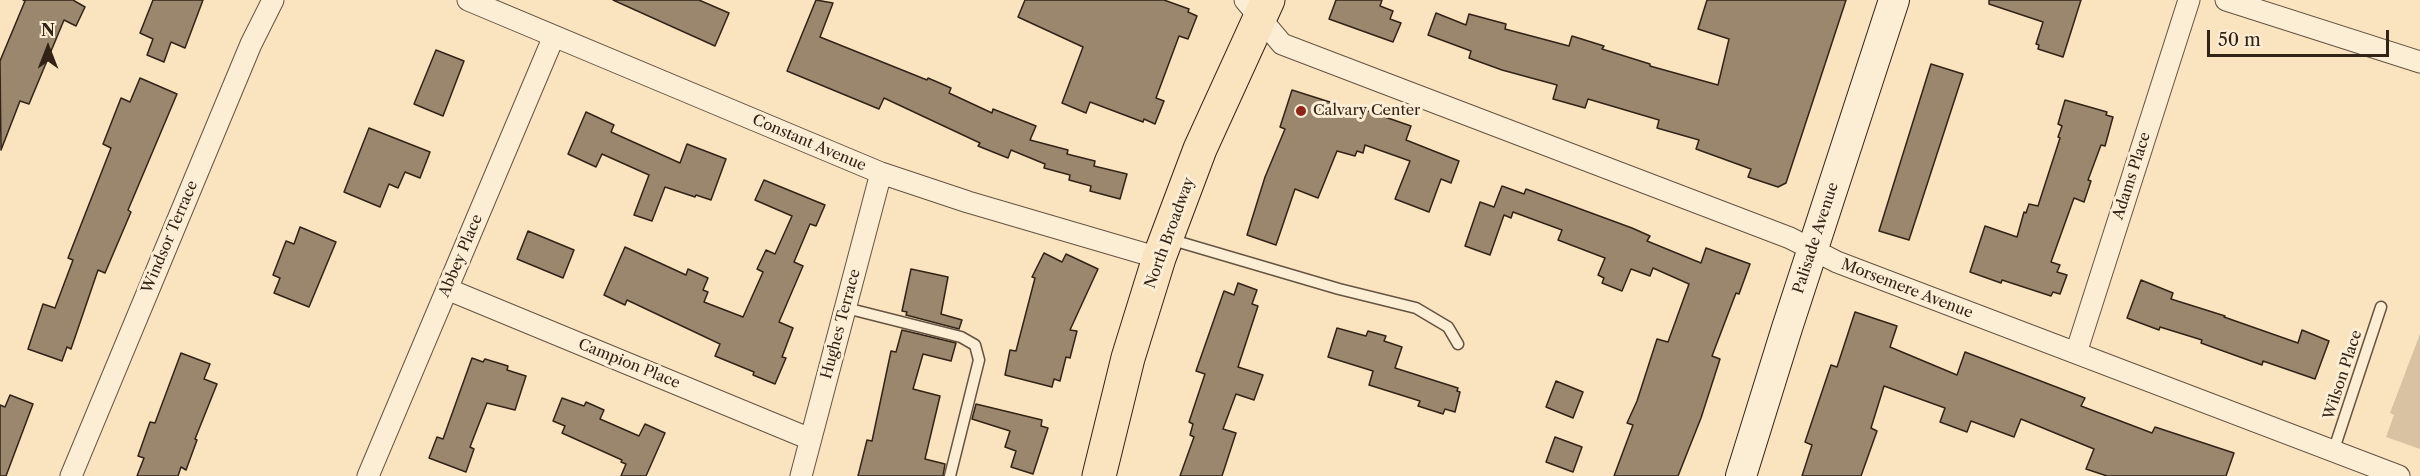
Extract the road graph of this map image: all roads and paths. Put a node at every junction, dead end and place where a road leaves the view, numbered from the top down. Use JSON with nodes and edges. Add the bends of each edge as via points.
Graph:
{"nodes":[{"id":1,"x":273,"y":0,"type":"edge"},
{"id":2,"x":468,"y":0,"type":"edge"},
{"id":3,"x":1894,"y":0,"type":"edge"},
{"id":4,"x":2189,"y":0,"type":"edge"},
{"id":5,"x":2226,"y":0,"type":"edge"},
{"id":6,"x":1258,"y":6,"type":"edge"},
{"id":7,"x":554,"y":36,"type":"junction"},
{"id":8,"x":2420,"y":62,"type":"edge"},
{"id":9,"x":881,"y":172,"type":"junction"},
{"id":10,"x":1162,"y":248,"type":"junction"},
{"id":11,"x":1812,"y":249,"type":"junction"},
{"id":12,"x":447,"y":290,"type":"junction"},
{"id":13,"x":2381,"y":307,"type":"dead end"},
{"id":14,"x":846,"y":308,"type":"junction"},
{"id":15,"x":1458,"y":344,"type":"dead end"},
{"id":16,"x":2076,"y":353,"type":"junction"},
{"id":17,"x":810,"y":439,"type":"junction"},
{"id":18,"x":2333,"y":452,"type":"junction"},
{"id":19,"x":71,"y":476,"type":"edge"},
{"id":20,"x":368,"y":476,"type":"edge"},
{"id":21,"x":801,"y":476,"type":"edge"},
{"id":22,"x":950,"y":476,"type":"edge"},
{"id":23,"x":1099,"y":476,"type":"edge"},
{"id":24,"x":1741,"y":476,"type":"edge"},
{"id":25,"x":2399,"y":476,"type":"edge"}],
"edges":[{"from":1,"to":19,"type":"street","name":"Windsor Terrace","via":[[251,44]]},
{"from":2,"to":7,"type":"street","name":"Constant Avenue"},
{"from":3,"to":11,"type":"street","name":"Palisade Avenue"},
{"from":4,"to":16,"type":"street","name":"Adams Place"},
{"from":5,"to":8,"type":"street"},
{"from":6,"to":10,"type":"main road","name":"North Broadway"},
{"from":6,"to":11,"type":"street","name":"Morsemere Avenue","via":[[1281,44]]},
{"from":7,"to":9,"type":"street","name":"Constant Avenue"},
{"from":7,"to":12,"type":"street","name":"Abbey Place"},
{"from":9,"to":10,"type":"street","name":"Constant Avenue","via":[[968,202]]},
{"from":9,"to":14,"type":"street","name":"Hughes Terrace"},
{"from":10,"to":15,"type":"lane","via":[[1416,308],[1448,327]]},
{"from":10,"to":23,"type":"main road","name":"North Broadway","via":[[1128,358]]},
{"from":11,"to":16,"type":"street","name":"Morsemere Avenue"},
{"from":11,"to":24,"type":"street","name":"Palisade Avenue"},
{"from":12,"to":17,"type":"street","name":"Campion Place"},
{"from":12,"to":20,"type":"street","name":"Abbey Place"},
{"from":13,"to":18,"type":"lane","name":"Wilson Place"},
{"from":14,"to":17,"type":"street","name":"Hughes Terrace"},
{"from":14,"to":22,"type":"lane","via":[[961,337],[975,345],[979,360]]},
{"from":16,"to":18,"type":"street","name":"Morsemere Avenue"},
{"from":17,"to":21,"type":"street","name":"Hughes Terrace"},
{"from":18,"to":25,"type":"street","name":"Morsemere Avenue"}]}
